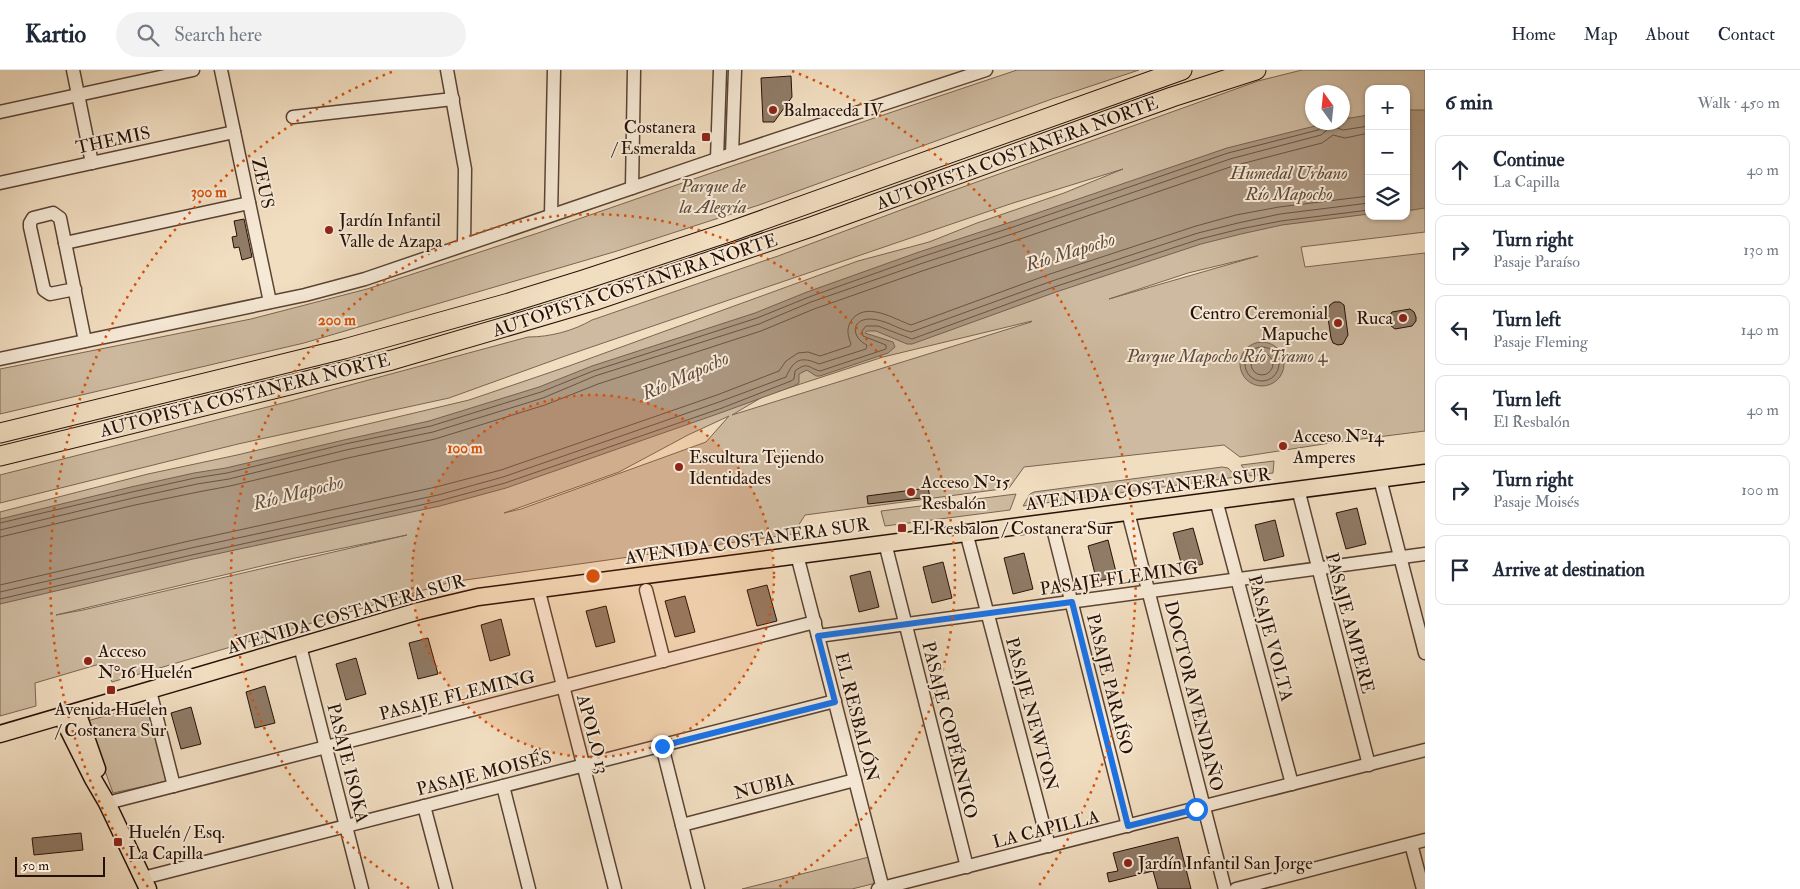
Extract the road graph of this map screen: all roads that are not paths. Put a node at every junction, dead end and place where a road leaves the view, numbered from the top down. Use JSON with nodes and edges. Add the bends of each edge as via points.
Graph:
{"nodes":[{"id":1,"x":73,"y":70,"type":"edge"},
{"id":2,"x":193,"y":70,"type":"edge"},
{"id":3,"x":221,"y":70,"type":"edge"},
{"id":4,"x":448,"y":70,"type":"edge"},
{"id":5,"x":554,"y":70,"type":"edge"},
{"id":6,"x":634,"y":70,"type":"edge"},
{"id":7,"x":720,"y":70,"type":"edge"},
{"id":8,"x":735,"y":70,"type":"edge"},
{"id":9,"x":986,"y":70,"type":"edge"},
{"id":10,"x":1182,"y":70,"type":"edge"},
{"id":11,"x":1256,"y":70,"type":"edge"},
{"id":12,"x":78,"y":95,"type":"junction"},
{"id":13,"x":453,"y":99,"type":"junction"},
{"id":14,"x":0,"y":112,"type":"edge"},
{"id":15,"x":293,"y":117,"type":"dead end"},
{"id":16,"x":234,"y":132,"type":"junction"},
{"id":17,"x":732,"y":154,"type":"junction"},
{"id":18,"x":717,"y":159,"type":"junction"},
{"id":19,"x":92,"y":163,"type":"junction"},
{"id":20,"x":0,"y":182,"type":"edge"},
{"id":21,"x":632,"y":188,"type":"junction"},
{"id":22,"x":249,"y":203,"type":"junction"},
{"id":23,"x":551,"y":215,"type":"junction"},
{"id":24,"x":65,"y":243,"type":"junction"},
{"id":25,"x":464,"y":244,"type":"junction"},
{"id":26,"x":75,"y":289,"type":"junction"},
{"id":27,"x":270,"y":302,"type":"junction"},
{"id":28,"x":86,"y":341,"type":"junction"},
{"id":29,"x":0,"y":359,"type":"edge"},
{"id":30,"x":0,"y":433,"type":"edge"},
{"id":31,"x":0,"y":456,"type":"edge"},
{"id":32,"x":1425,"y":473,"type":"edge"},
{"id":33,"x":1380,"y":479,"type":"junction"},
{"id":34,"x":1298,"y":489,"type":"junction"},
{"id":35,"x":1216,"y":500,"type":"junction"},
{"id":36,"x":1128,"y":512,"type":"junction"},
{"id":37,"x":1051,"y":521,"type":"junction"},
{"id":38,"x":966,"y":532,"type":"junction"},
{"id":39,"x":885,"y":543,"type":"junction"},
{"id":40,"x":1425,"y":554,"type":"edge"},
{"id":41,"x":797,"y":555,"type":"junction"},
{"id":42,"x":1400,"y":558,"type":"junction"},
{"id":43,"x":1318,"y":569,"type":"junction"},
{"id":44,"x":1237,"y":580,"type":"junction"},
{"id":45,"x":538,"y":588,"type":"junction"},
{"id":46,"x":646,"y":590,"type":"dead end"},
{"id":47,"x":1149,"y":592,"type":"junction"},
{"id":48,"x":1072,"y":602,"type":"junction"},
{"id":49,"x":988,"y":614,"type":"junction"},
{"id":50,"x":815,"y":622,"type":"junction"},
{"id":51,"x":905,"y":625,"type":"junction"},
{"id":52,"x":818,"y":636,"type":"junction"},
{"id":53,"x":300,"y":646,"type":"junction"},
{"id":54,"x":1425,"y":653,"type":"edge"},
{"id":55,"x":664,"y":661,"type":"junction"},
{"id":56,"x":562,"y":687,"type":"junction"},
{"id":57,"x":150,"y":691,"type":"junction"},
{"id":58,"x":835,"y":702,"type":"junction"},
{"id":59,"x":70,"y":714,"type":"junction"},
{"id":60,"x":0,"y":734,"type":"edge"},
{"id":61,"x":662,"y":746,"type":"junction"},
{"id":62,"x":326,"y":747,"type":"junction"},
{"id":63,"x":1425,"y":750,"type":"edge"},
{"id":64,"x":1369,"y":765,"type":"junction"},
{"id":65,"x":583,"y":766,"type":"junction"},
{"id":66,"x":855,"y":780,"type":"junction"},
{"id":67,"x":1292,"y":784,"type":"junction"},
{"id":68,"x":174,"y":786,"type":"junction"},
{"id":69,"x":504,"y":786,"type":"junction"},
{"id":70,"x":107,"y":803,"type":"junction"},
{"id":71,"x":424,"y":806,"type":"junction"},
{"id":72,"x":1204,"y":807,"type":"junction"},
{"id":73,"x":682,"y":825,"type":"junction"},
{"id":74,"x":346,"y":826,"type":"junction"},
{"id":75,"x":1128,"y":826,"type":"junction"},
{"id":76,"x":1425,"y":840,"type":"edge"},
{"id":77,"x":1411,"y":844,"type":"junction"},
{"id":78,"x":1049,"y":846,"type":"junction"},
{"id":79,"x":967,"y":867,"type":"junction"},
{"id":80,"x":145,"y":884,"type":"edge"},
{"id":81,"x":362,"y":889,"type":"edge"},
{"id":82,"x":446,"y":889,"type":"edge"},
{"id":83,"x":529,"y":889,"type":"edge"},
{"id":84,"x":615,"y":889,"type":"edge"},
{"id":85,"x":698,"y":889,"type":"edge"},
{"id":86,"x":881,"y":889,"type":"edge"},
{"id":87,"x":1225,"y":889,"type":"edge"},
{"id":88,"x":1236,"y":889,"type":"edge"},
{"id":89,"x":1423,"y":889,"type":"edge"}],
"edges":[{"from":1,"to":12,"type":"street"},
{"from":2,"to":12,"type":"street"},
{"from":3,"to":16,"type":"street","name":"ZEUS"},
{"from":4,"to":13,"type":"street"},
{"from":5,"to":23,"type":"street"},
{"from":6,"to":21,"type":"street"},
{"from":7,"to":18,"type":"street"},
{"from":8,"to":17,"type":"street"},
{"from":9,"to":17,"type":"street"},
{"from":10,"to":30,"type":"highway","name":"AUTOPISTA COSTANERA NORTE","via":[[729,232],[564,286],[344,349]]},
{"from":11,"to":31,"type":"highway","name":"AUTOPISTA COSTANERA NORTE","via":[[593,301],[401,357]]},
{"from":12,"to":14,"type":"street"},
{"from":12,"to":19,"type":"street"},
{"from":13,"to":15,"type":"street"},
{"from":13,"to":25,"type":"street","via":[[465,169]]},
{"from":16,"to":19,"type":"street","name":"THEMIS"},
{"from":16,"to":22,"type":"street","name":"ZEUS"},
{"from":17,"to":18,"type":"street"},
{"from":18,"to":21,"type":"street"},
{"from":19,"to":20,"type":"street","name":"THEMIS"},
{"from":21,"to":23,"type":"street"},
{"from":22,"to":24,"type":"street"},
{"from":22,"to":27,"type":"street","name":"ZEUS"},
{"from":23,"to":25,"type":"street"},
{"from":24,"to":26,"type":"street"},
{"from":24,"to":26,"type":"street","via":[[60,218],[56,214],[36,216],[31,220],[45,292],[53,294]]},
{"from":25,"to":27,"type":"street","via":[[365,279]]},
{"from":26,"to":28,"type":"street"},
{"from":27,"to":28,"type":"street"},
{"from":28,"to":29,"type":"street"},
{"from":32,"to":33,"type":"main road","name":"AVENIDA COSTANERA SUR"},
{"from":33,"to":34,"type":"main road","name":"AVENIDA COSTANERA SUR"},
{"from":33,"to":42,"type":"street"},
{"from":34,"to":35,"type":"main road","name":"AVENIDA COSTANERA SUR"},
{"from":34,"to":43,"type":"street","name":"PASAJE AMPERE"},
{"from":35,"to":36,"type":"main road","name":"AVENIDA COSTANERA SUR"},
{"from":35,"to":44,"type":"street","name":"PASAJE VOLTA"},
{"from":36,"to":37,"type":"main road","name":"AVENIDA COSTANERA SUR"},
{"from":36,"to":47,"type":"street","name":"DOCTOR AVENDAÑO"},
{"from":37,"to":38,"type":"main road","name":"AVENIDA COSTANERA SUR"},
{"from":37,"to":48,"type":"street","name":"PASAJE PARAÍSO"},
{"from":38,"to":39,"type":"main road","name":"AVENIDA COSTANERA SUR"},
{"from":38,"to":49,"type":"street","name":"PASAJE NEWTON"},
{"from":39,"to":41,"type":"main road","name":"AVENIDA COSTANERA SUR"},
{"from":39,"to":51,"type":"street","name":"PASAJE COPÉRNICO"},
{"from":40,"to":42,"type":"street","name":"PASAJE FLEMING"},
{"from":41,"to":45,"type":"main road","name":"AVENIDA COSTANERA SUR"},
{"from":41,"to":50,"type":"street","name":"EL RESBALÓN"},
{"from":42,"to":43,"type":"street","name":"PASAJE FLEMING"},
{"from":42,"to":54,"type":"street"},
{"from":43,"to":44,"type":"street","name":"PASAJE FLEMING"},
{"from":43,"to":64,"type":"street","name":"PASAJE AMPERE"},
{"from":44,"to":47,"type":"street","name":"PASAJE FLEMING"},
{"from":44,"to":67,"type":"street","name":"PASAJE VOLTA"},
{"from":45,"to":53,"type":"main road","name":"AVENIDA COSTANERA SUR","via":[[450,603]]},
{"from":45,"to":56,"type":"street","name":"APOLO 13"},
{"from":46,"to":55,"type":"street"},
{"from":47,"to":48,"type":"street","name":"PASAJE FLEMING"},
{"from":47,"to":72,"type":"street","name":"DOCTOR AVENDAÑO"},
{"from":48,"to":49,"type":"street","name":"PASAJE FLEMING"},
{"from":48,"to":75,"type":"street","name":"PASAJE PARAÍSO"},
{"from":49,"to":51,"type":"street","name":"PASAJE FLEMING"},
{"from":49,"to":78,"type":"street","name":"PASAJE NEWTON"},
{"from":50,"to":52,"type":"street","name":"EL RESBALÓN"},
{"from":50,"to":55,"type":"street","name":"PASAJE FLEMING"},
{"from":51,"to":52,"type":"street","name":"PASAJE FLEMING"},
{"from":51,"to":79,"type":"street","name":"PASAJE COPÉRNICO"},
{"from":52,"to":58,"type":"street","name":"EL RESBALÓN"},
{"from":53,"to":57,"type":"main road","name":"AVENIDA COSTANERA SUR"},
{"from":53,"to":62,"type":"street","name":"PASAJE ISOKA"},
{"from":55,"to":56,"type":"street","name":"PASAJE FLEMING"},
{"from":56,"to":62,"type":"street","name":"PASAJE FLEMING"},
{"from":56,"to":65,"type":"street","name":"APOLO 13"},
{"from":57,"to":59,"type":"main road","name":"AVENIDA COSTANERA SUR"},
{"from":57,"to":68,"type":"street"},
{"from":58,"to":61,"type":"street","name":"PASAJE MOISÉS"},
{"from":58,"to":66,"type":"street","name":"EL RESBALÓN"},
{"from":59,"to":60,"type":"main road","name":"AVENIDA COSTANERA SUR"},
{"from":59,"to":70,"type":"main road"},
{"from":61,"to":65,"type":"street","name":"PASAJE MOISÉS"},
{"from":61,"to":73,"type":"street"},
{"from":62,"to":68,"type":"street","name":"PASAJE FLEMING"},
{"from":62,"to":74,"type":"street","name":"PASAJE ISOKA"},
{"from":63,"to":64,"type":"street","name":"LA CAPILLA"},
{"from":64,"to":67,"type":"street","name":"LA CAPILLA"},
{"from":65,"to":69,"type":"street","name":"PASAJE MOISÉS"},
{"from":65,"to":84,"type":"street","name":"APOLO 13"},
{"from":66,"to":73,"type":"street","name":"NUBIA"},
{"from":66,"to":86,"type":"street","name":"EL RESBALÓN"},
{"from":67,"to":72,"type":"street","name":"LA CAPILLA"},
{"from":68,"to":70,"type":"street","name":"PASAJE FLEMING"},
{"from":69,"to":71,"type":"street","name":"PASAJE MOISÉS"},
{"from":69,"to":83,"type":"street"},
{"from":70,"to":80,"type":"main road"},
{"from":71,"to":74,"type":"street","name":"PASAJE MOISÉS"},
{"from":71,"to":82,"type":"street"},
{"from":72,"to":75,"type":"street","name":"LA CAPILLA"},
{"from":72,"to":87,"type":"street","name":"DOCTOR AVENDAÑO"},
{"from":73,"to":85,"type":"street"},
{"from":74,"to":80,"type":"street","name":"PASAJE MOISÉS"},
{"from":74,"to":81,"type":"street","name":"PASAJE ISOKA"},
{"from":75,"to":78,"type":"street","name":"LA CAPILLA"},
{"from":76,"to":77,"type":"street"},
{"from":77,"to":88,"type":"street"},
{"from":77,"to":89,"type":"street"},
{"from":78,"to":79,"type":"street","name":"LA CAPILLA"},
{"from":79,"to":86,"type":"street","name":"LA CAPILLA"}]}
